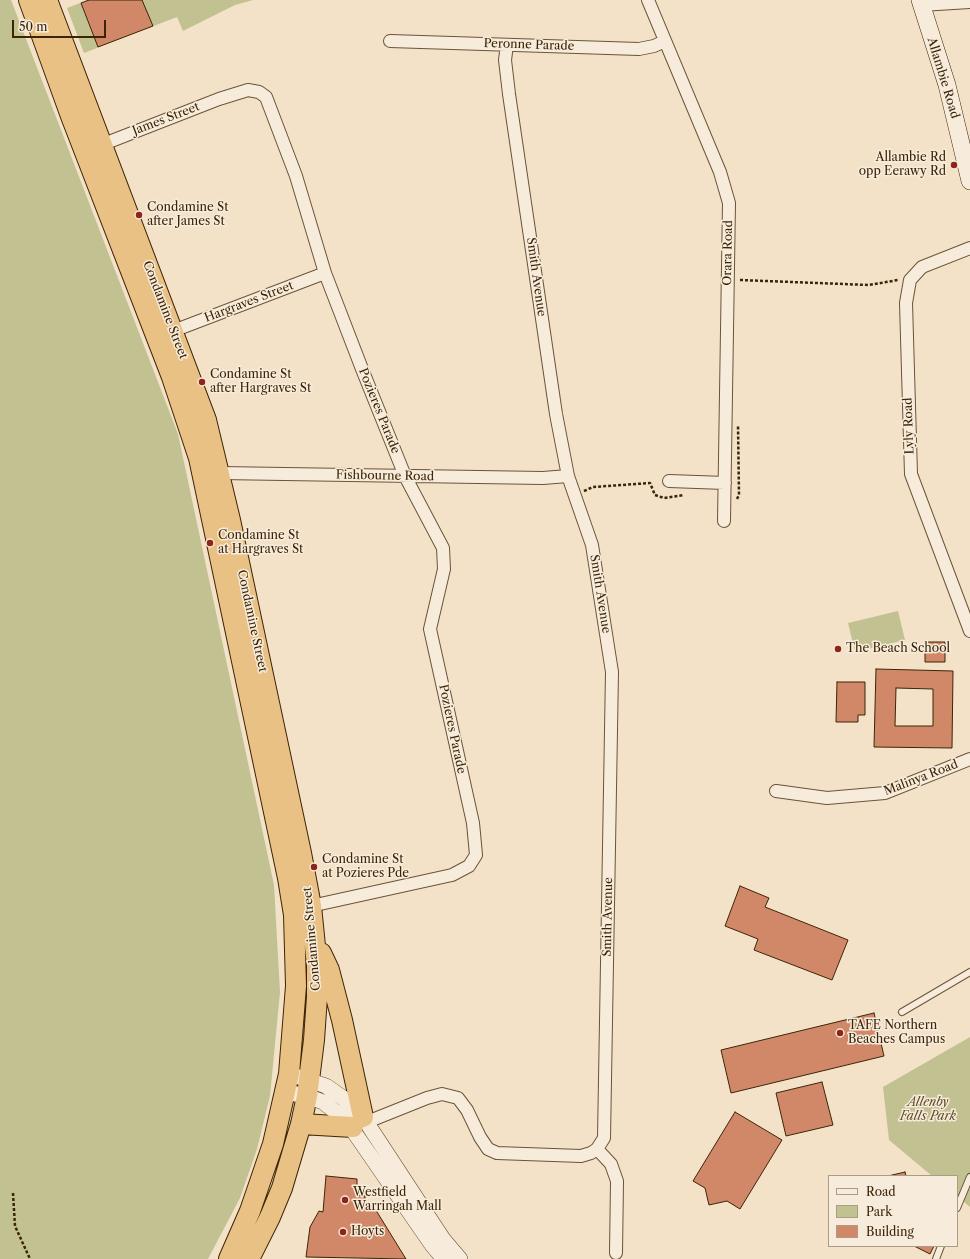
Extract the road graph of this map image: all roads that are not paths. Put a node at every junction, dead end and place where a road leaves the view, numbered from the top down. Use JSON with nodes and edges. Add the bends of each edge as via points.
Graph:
{"nodes":[{"id":1,"x":29,"y":0,"type":"edge"},
{"id":2,"x":47,"y":0,"type":"edge"},
{"id":3,"x":648,"y":0,"type":"edge"},
{"id":4,"x":920,"y":2,"type":"edge"},
{"id":5,"x":970,"y":2,"type":"edge"},
{"id":6,"x":390,"y":41,"type":"dead end"},
{"id":7,"x":666,"y":41,"type":"junction"},
{"id":8,"x":507,"y":45,"type":"junction"},
{"id":9,"x":248,"y":90,"type":"joint"},
{"id":10,"x":93,"y":148,"type":"junction"},
{"id":11,"x":970,"y":176,"type":"edge"},
{"id":12,"x":970,"y":248,"type":"edge"},
{"id":13,"x":326,"y":273,"type":"junction"},
{"id":14,"x":173,"y":331,"type":"junction"},
{"id":15,"x":211,"y":473,"type":"junction"},
{"id":16,"x":405,"y":476,"type":"junction"},
{"id":17,"x":568,"y":476,"type":"junction"},
{"id":18,"x":669,"y":481,"type":"dead end"},
{"id":19,"x":725,"y":483,"type":"junction"},
{"id":20,"x":724,"y":521,"type":"dead end"},
{"id":21,"x":970,"y":631,"type":"edge"},
{"id":22,"x":970,"y":759,"type":"edge"},
{"id":23,"x":776,"y":791,"type":"dead end"},
{"id":24,"x":311,"y":906,"type":"junction"},
{"id":25,"x":314,"y":936,"type":"junction"},
{"id":26,"x":970,"y":972,"type":"edge"},
{"id":27,"x":902,"y":1012,"type":"dead end"},
{"id":28,"x":287,"y":1083,"type":"junction"},
{"id":29,"x":308,"y":1088,"type":"junction"},
{"id":30,"x":361,"y":1122,"type":"junction"},
{"id":31,"x":301,"y":1124,"type":"junction"},
{"id":32,"x":597,"y":1149,"type":"junction"},
{"id":33,"x":970,"y":1177,"type":"edge"},
{"id":34,"x":958,"y":1206,"type":"edge"},
{"id":35,"x":941,"y":1247,"type":"edge"},
{"id":36,"x":616,"y":1253,"type":"dead end"},
{"id":37,"x":230,"y":1259,"type":"edge"},
{"id":38,"x":249,"y":1259,"type":"edge"},
{"id":39,"x":444,"y":1259,"type":"edge"},
{"id":40,"x":460,"y":1259,"type":"edge"},
{"id":41,"x":936,"y":1259,"type":"edge"}],
"edges":[{"from":1,"to":10,"type":"highway","name":"Condamine Street"},
{"from":2,"to":10,"type":"highway","name":"Condamine Street"},
{"from":3,"to":7,"type":"street","name":"Orara Road"},
{"from":4,"to":5,"type":"street"},
{"from":4,"to":11,"type":"main road","name":"Allambie Road","via":[[947,85]]},
{"from":6,"to":8,"type":"street","name":"Peronne Parade"},
{"from":7,"to":8,"type":"street","name":"Peronne Parade","via":[[639,49]]},
{"from":7,"to":19,"type":"street","name":"Orara Road","via":[[720,172],[729,203]]},
{"from":8,"to":17,"type":"street","name":"Smith Avenue","via":[[510,101],[556,414]]},
{"from":9,"to":10,"type":"street","name":"James Street"},
{"from":9,"to":13,"type":"street","name":"Pozieres Parade","via":[[266,97],[274,115]]},
{"from":10,"to":14,"type":"highway","name":"Condamine Street"},
{"from":10,"to":15,"type":"highway","name":"Condamine Street","via":[[172,376]]},
{"from":12,"to":21,"type":"street","name":"Lyly Road","via":[[927,264],[915,273],[910,280],[906,303],[911,474]]},
{"from":13,"to":14,"type":"street","name":"Hargraves Street"},
{"from":13,"to":16,"type":"street","name":"Pozieres Parade"},
{"from":14,"to":15,"type":"highway","name":"Condamine Street","via":[[206,420]]},
{"from":15,"to":16,"type":"street","name":"Fishbourne Road"},
{"from":15,"to":24,"type":"highway","name":"Condamine Street","via":[[302,853]]},
{"from":15,"to":28,"type":"highway","name":"Condamine Street","via":[[294,915],[296,986]]},
{"from":16,"to":17,"type":"street","name":"Fishbourne Road"},
{"from":16,"to":24,"type":"street","name":"Pozieres Parade","via":[[443,548],[444,569],[430,629],[473,823],[476,855],[469,866],[452,875]]},
{"from":17,"to":32,"type":"street","name":"Smith Avenue","via":[[592,545],[612,672],[605,1124],[604,1138]]},
{"from":18,"to":19,"type":"street"},
{"from":19,"to":20,"type":"street","name":"Orara Road"},
{"from":22,"to":23,"type":"street","name":"Malinya Road","via":[[885,793],[826,798]]},
{"from":24,"to":25,"type":"highway","name":"Condamine Street"},
{"from":25,"to":29,"type":"highway","name":"Condamine Street","via":[[317,997]]},
{"from":25,"to":30,"type":"highway","via":[[329,970]]},
{"from":26,"to":27,"type":"lane"},
{"from":28,"to":29,"type":"street"},
{"from":28,"to":37,"type":"highway","name":"Condamine Street","via":[[262,1178]]},
{"from":29,"to":30,"type":"street","via":[[343,1098]]},
{"from":29,"to":31,"type":"highway","name":"Condamine Street"},
{"from":30,"to":31,"type":"highway"},
{"from":30,"to":32,"type":"street","via":[[442,1094],[458,1098],[488,1149],[497,1153],[581,1156]]},
{"from":30,"to":39,"type":"street","via":[[432,1245]]},
{"from":30,"to":40,"type":"street"},
{"from":31,"to":38,"type":"highway","name":"Condamine Street","via":[[282,1188]]},
{"from":32,"to":36,"type":"street","via":[[611,1164],[617,1181]]},
{"from":33,"to":34,"type":"lane"},
{"from":35,"to":41,"type":"lane"}]}
